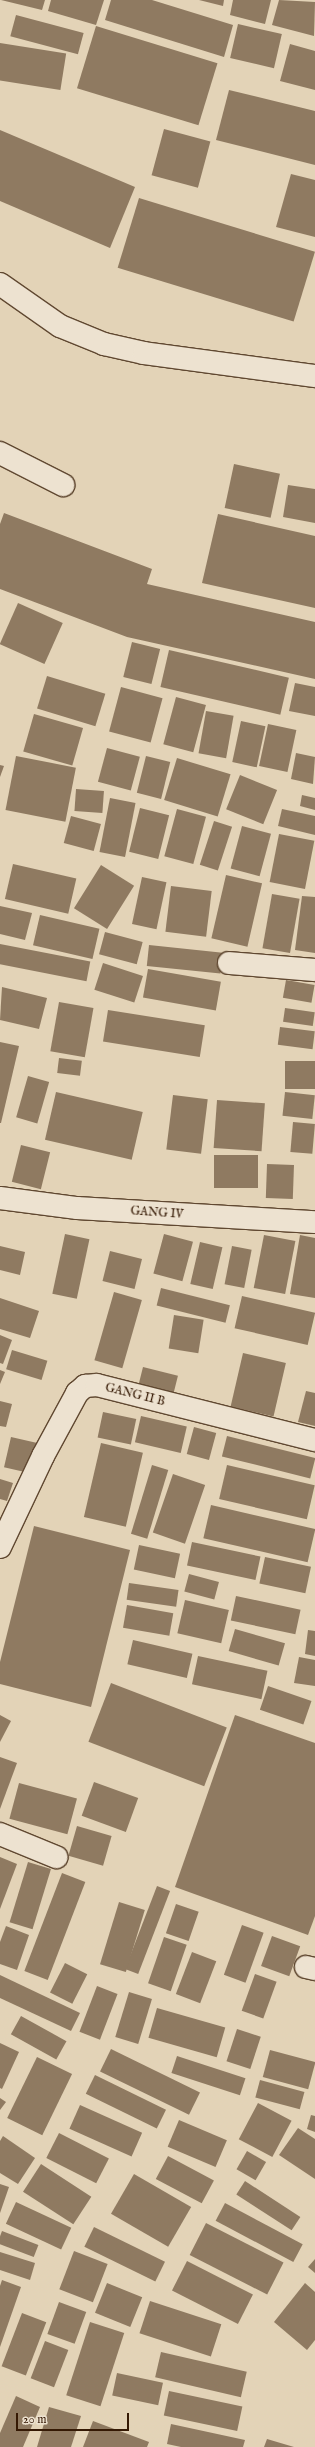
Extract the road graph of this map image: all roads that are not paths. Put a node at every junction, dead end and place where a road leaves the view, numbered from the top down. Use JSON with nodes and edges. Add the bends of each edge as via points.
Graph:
{"nodes":[{"id":1,"x":0,"y":284,"type":"edge"},
{"id":2,"x":315,"y":376,"type":"edge"},
{"id":3,"x":0,"y":453,"type":"edge"},
{"id":4,"x":63,"y":485,"type":"dead end"},
{"id":5,"x":229,"y":963,"type":"dead end"},
{"id":6,"x":315,"y":970,"type":"edge"},
{"id":7,"x":0,"y":1198,"type":"edge"},
{"id":8,"x":315,"y":1222,"type":"edge"},
{"id":9,"x":315,"y":1440,"type":"edge"},
{"id":10,"x":0,"y":1547,"type":"edge"},
{"id":11,"x":0,"y":1834,"type":"edge"},
{"id":12,"x":56,"y":1857,"type":"dead end"}],
"edges":[{"from":1,"to":2,"type":"street","via":[[60,326],[104,344],[144,353]]},
{"from":3,"to":4,"type":"street"},
{"from":5,"to":6,"type":"street"},
{"from":7,"to":8,"type":"street","name":"GANG IV","via":[[77,1208]]},
{"from":9,"to":10,"type":"street","name":"GANG II B","via":[[97,1385],[85,1386],[77,1393],[43,1456]]},
{"from":11,"to":12,"type":"street"}]}
